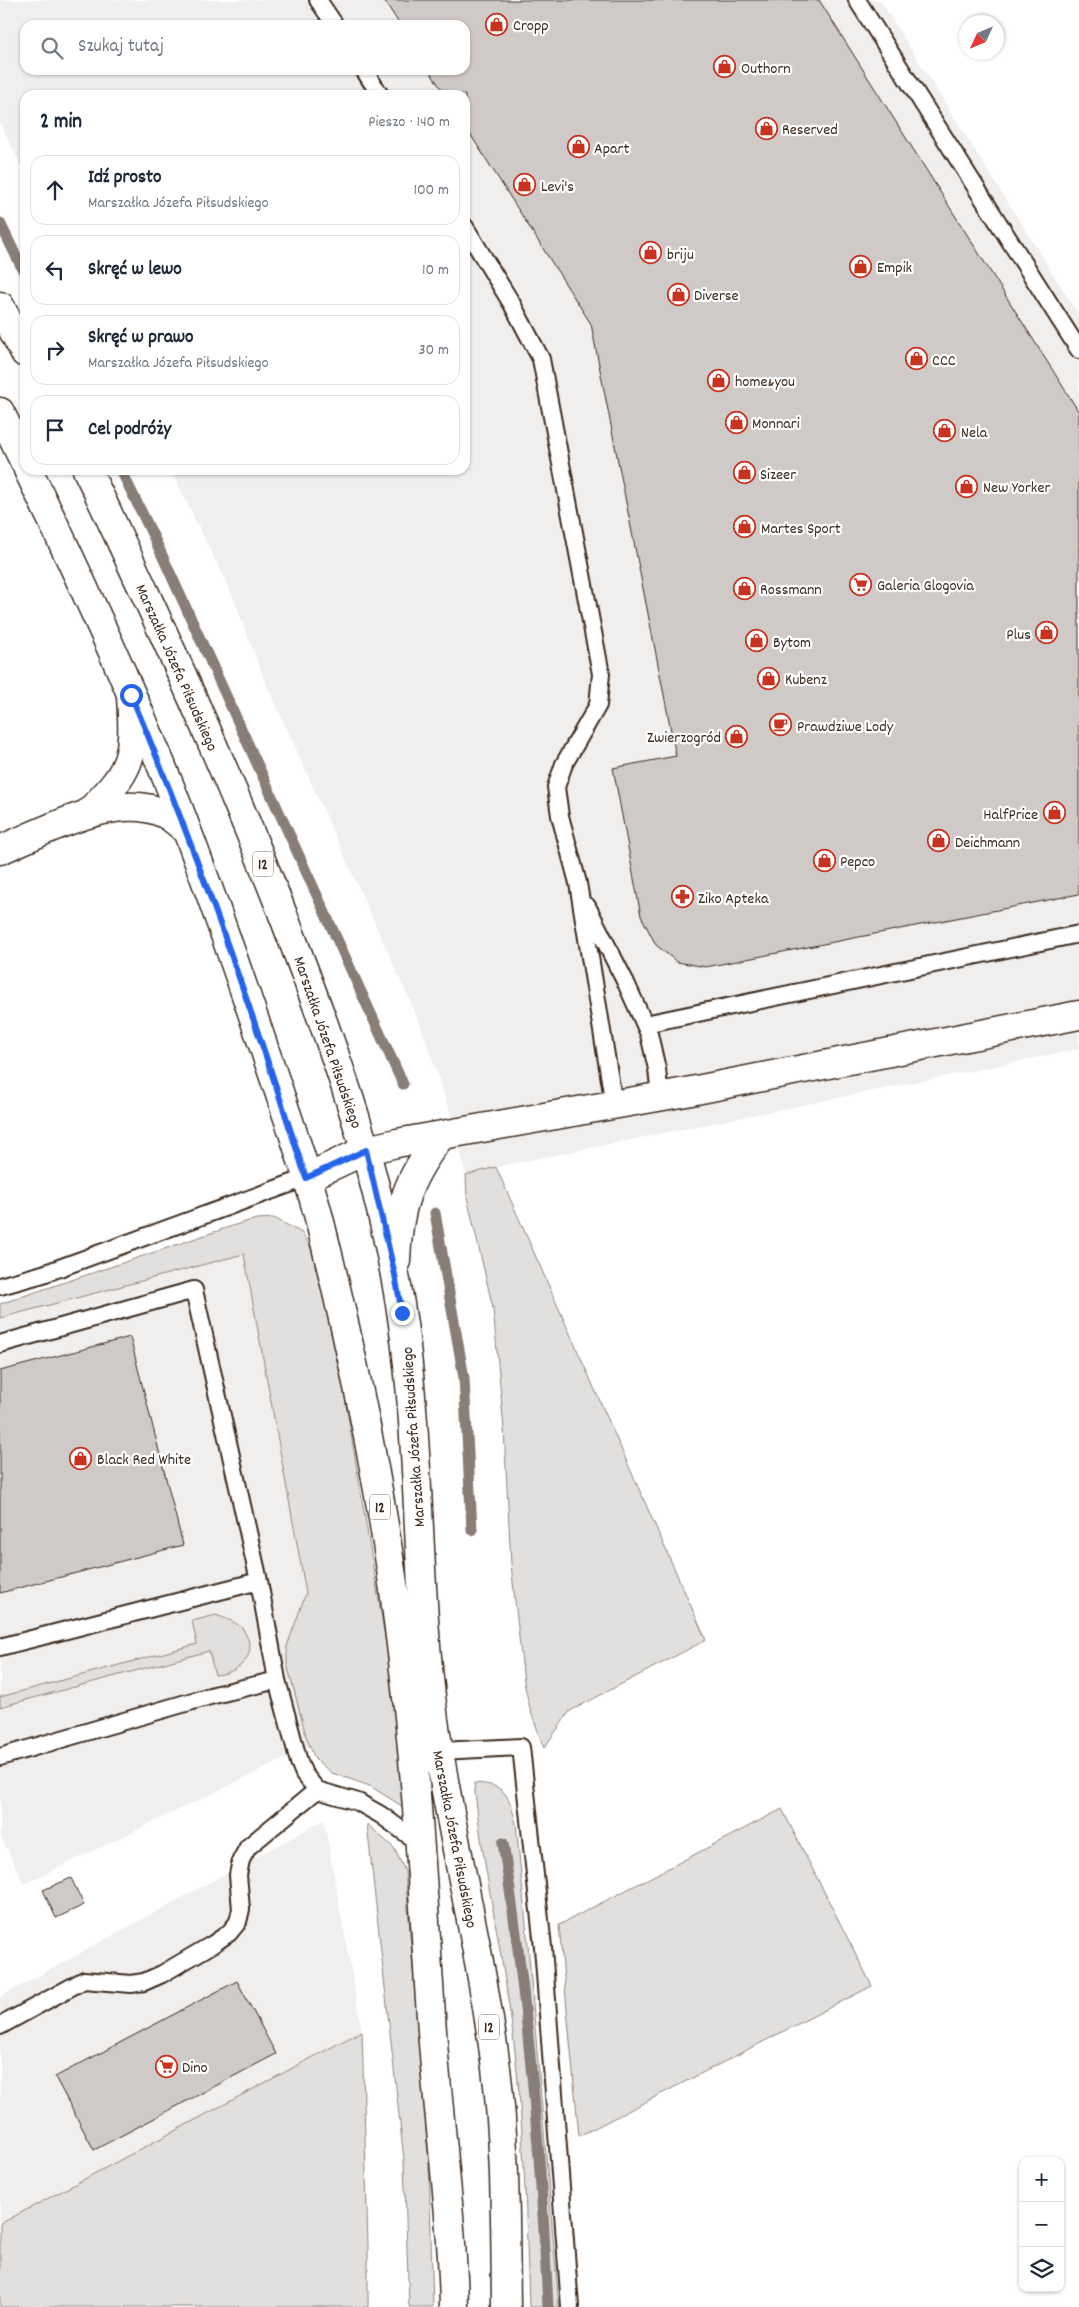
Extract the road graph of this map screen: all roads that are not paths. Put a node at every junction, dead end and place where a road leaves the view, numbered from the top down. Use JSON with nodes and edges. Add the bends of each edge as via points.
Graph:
{"nodes":[{"id":1,"x":318,"y":0,"type":"edge"},
{"id":2,"x":857,"y":0,"type":"edge"},
{"id":3,"x":332,"y":20,"type":"edge"},
{"id":4,"x":367,"y":75,"type":"edge"},
{"id":5,"x":377,"y":90,"type":"edge"},
{"id":6,"x":470,"y":235,"type":"edge"},
{"id":7,"x":0,"y":306,"type":"edge"},
{"id":8,"x":20,"y":344,"type":"edge"},
{"id":9,"x":1079,"y":350,"type":"edge"},
{"id":10,"x":0,"y":412,"type":"edge"},
{"id":11,"x":20,"y":453,"type":"edge"},
{"id":12,"x":30,"y":475,"type":"edge"},
{"id":13,"x":89,"y":475,"type":"edge"},
{"id":14,"x":131,"y":695,"type":"junction"},
{"id":15,"x":86,"y":814,"type":"junction"},
{"id":16,"x":187,"y":831,"type":"junction"},
{"id":17,"x":0,"y":850,"type":"edge"},
{"id":18,"x":578,"y":883,"type":"junction"},
{"id":19,"x":1079,"y":934,"type":"edge"},
{"id":20,"x":1079,"y":1015,"type":"edge"},
{"id":21,"x":645,"y":1024,"type":"junction"},
{"id":22,"x":660,"y":1096,"type":"junction"},
{"id":23,"x":614,"y":1105,"type":"junction"},
{"id":24,"x":440,"y":1136,"type":"junction"},
{"id":25,"x":366,"y":1150,"type":"junction"},
{"id":26,"x":306,"y":1178,"type":"junction"},
{"id":27,"x":395,"y":1275,"type":"junction"},
{"id":28,"x":0,"y":1286,"type":"edge"},
{"id":29,"x":0,"y":1344,"type":"edge"},
{"id":30,"x":259,"y":1580,"type":"junction"},
{"id":31,"x":0,"y":1647,"type":"edge"},
{"id":32,"x":277,"y":1680,"type":"junction"},
{"id":33,"x":439,"y":1751,"type":"junction"},
{"id":34,"x":0,"y":1757,"type":"edge"},
{"id":35,"x":317,"y":1790,"type":"junction"},
{"id":36,"x":419,"y":1843,"type":"junction"},
{"id":37,"x":0,"y":2026,"type":"edge"},
{"id":38,"x":454,"y":2307,"type":"edge"},
{"id":39,"x":506,"y":2307,"type":"edge"},
{"id":40,"x":570,"y":2307,"type":"edge"}],
"edges":[{"from":1,"to":3,"type":"lane"},
{"from":2,"to":9,"type":"lane"},
{"from":4,"to":5,"type":"lane"},
{"from":6,"to":18,"type":"lane","via":[[541,359],[602,674],[598,705],[564,764],[556,787],[560,816]]},
{"from":7,"to":8,"type":"main road"},
{"from":10,"to":11,"type":"main road"},
{"from":12,"to":14,"type":"main road","name":"Marszałka Józefa Piłsudskiego","number":"12"},
{"from":13,"to":25,"type":"main road","name":"Marszałka Józefa Piłsudskiego","number":"12","via":[[184,677],[255,843],[313,994]]},
{"from":14,"to":15,"type":"main road","via":[[132,745],[128,761],[112,788]]},
{"from":14,"to":16,"type":"main road","name":"Marszałka Józefa Piłsudskiego","number":"12"},
{"from":15,"to":16,"type":"main road","via":[[133,807],[151,809],[167,814]]},
{"from":15,"to":17,"type":"main road"},
{"from":16,"to":26,"type":"main road","name":"Marszałka Józefa Piłsudskiego","number":"12"},
{"from":18,"to":21,"type":"lane"},
{"from":18,"to":23,"type":"lane"},
{"from":19,"to":21,"type":"lane"},
{"from":20,"to":22,"type":"main road"},
{"from":21,"to":22,"type":"lane","via":[[657,1069]]},
{"from":22,"to":23,"type":"main road"},
{"from":23,"to":24,"type":"main road"},
{"from":24,"to":25,"type":"main road"},
{"from":24,"to":27,"type":"main road","via":[[418,1168],[403,1203]]},
{"from":25,"to":26,"type":"main road"},
{"from":25,"to":27,"type":"main road","name":"Marszałka Józefa Piłsudskiego","number":"12"},
{"from":26,"to":28,"type":"lane","via":[[43,1274]]},
{"from":26,"to":36,"type":"main road","name":"Marszałka Józefa Piłsudskiego","number":"12","via":[[318,1213],[372,1456],[398,1619]]},
{"from":27,"to":33,"type":"main road","name":"Marszałka Józefa Piłsudskiego","number":"12","via":[[408,1360],[417,1520]]},
{"from":29,"to":30,"type":"lane","via":[[194,1290]]},
{"from":30,"to":31,"type":"lane"},
{"from":30,"to":32,"type":"lane"},
{"from":32,"to":34,"type":"lane","via":[[210,1696]]},
{"from":32,"to":35,"type":"lane","via":[[299,1762]]},
{"from":33,"to":39,"type":"main road","name":"Marszałka Józefa Piłsudskiego","number":"12","via":[[496,2070],[504,2187]]},
{"from":33,"to":40,"type":"lane","via":[[521,1747],[543,1947]]},
{"from":35,"to":36,"type":"lane","via":[[358,1802]]},
{"from":35,"to":37,"type":"lane","via":[[248,1847],[238,1875],[241,1909],[238,1922],[221,1939],[144,1982],[84,1980]]},
{"from":36,"to":38,"type":"main road","name":"Marszałka Józefa Piłsudskiego","number":"12"}]}
